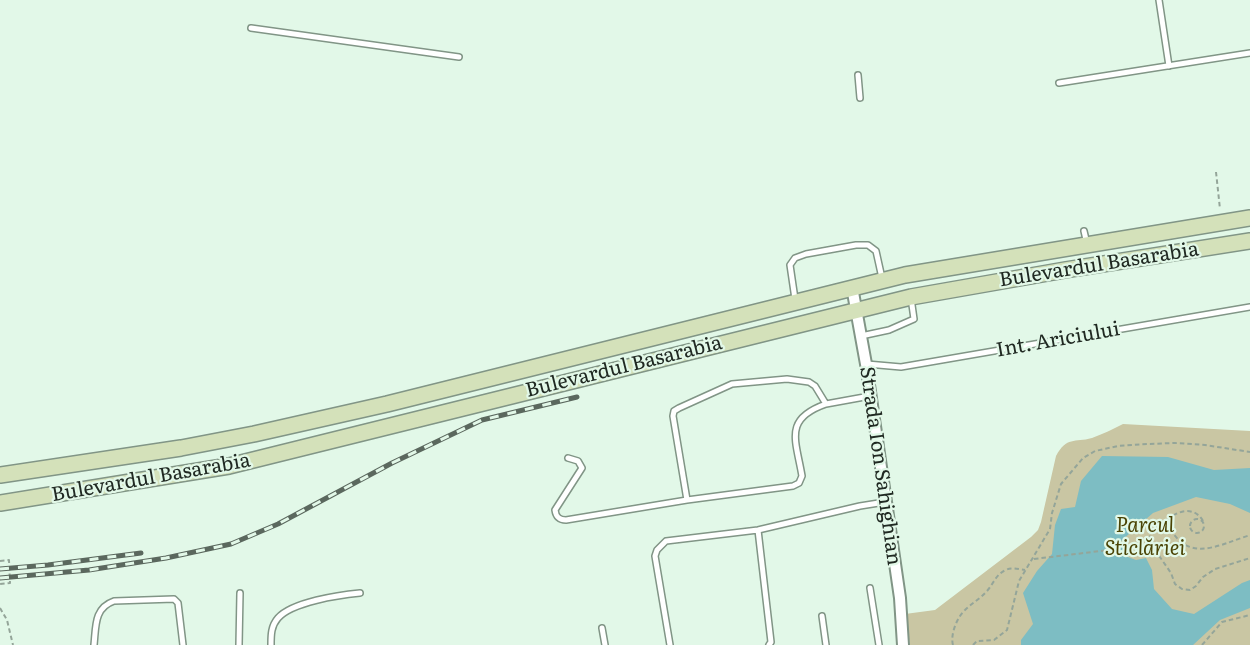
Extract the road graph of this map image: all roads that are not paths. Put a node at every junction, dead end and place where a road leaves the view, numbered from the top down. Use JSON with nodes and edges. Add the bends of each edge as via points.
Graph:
{"nodes":[{"id":1,"x":1159,"y":0,"type":"edge"},
{"id":2,"x":251,"y":28,"type":"dead end"},
{"id":3,"x":1250,"y":54,"type":"edge"},
{"id":4,"x":459,"y":57,"type":"dead end"},
{"id":5,"x":1169,"y":66,"type":"junction"},
{"id":6,"x":858,"y":75,"type":"dead end"},
{"id":7,"x":1059,"y":83,"type":"dead end"},
{"id":8,"x":860,"y":99,"type":"dead end"},
{"id":9,"x":1250,"y":218,"type":"edge"},
{"id":10,"x":1250,"y":241,"type":"edge"},
{"id":11,"x":882,"y":280,"type":"junction"},
{"id":12,"x":852,"y":287,"type":"junction"},
{"id":13,"x":911,"y":297,"type":"junction"},
{"id":14,"x":796,"y":302,"type":"junction"},
{"id":15,"x":1250,"y":307,"type":"edge"},
{"id":16,"x":856,"y":310,"type":"junction"},
{"id":17,"x":861,"y":336,"type":"junction"},
{"id":18,"x":866,"y":364,"type":"junction"},
{"id":19,"x":870,"y":396,"type":"junction"},
{"id":20,"x":826,"y":404,"type":"junction"},
{"id":21,"x":568,"y":458,"type":"dead end"},
{"id":22,"x":0,"y":475,"type":"edge"},
{"id":23,"x":687,"y":500,"type":"junction"},
{"id":24,"x":885,"y":502,"type":"junction"},
{"id":25,"x":0,"y":503,"type":"edge"},
{"id":26,"x":758,"y":530,"type":"junction"},
{"id":27,"x":870,"y":588,"type":"dead end"},
{"id":28,"x":240,"y":593,"type":"dead end"},
{"id":29,"x":360,"y":593,"type":"dead end"},
{"id":30,"x":822,"y":616,"type":"dead end"},
{"id":31,"x":602,"y":628,"type":"dead end"},
{"id":32,"x":94,"y":645,"type":"edge"},
{"id":33,"x":183,"y":645,"type":"edge"},
{"id":34,"x":239,"y":645,"type":"edge"},
{"id":35,"x":271,"y":645,"type":"edge"},
{"id":36,"x":604,"y":645,"type":"edge"},
{"id":37,"x":670,"y":645,"type":"edge"},
{"id":38,"x":769,"y":645,"type":"edge"},
{"id":39,"x":826,"y":645,"type":"edge"},
{"id":40,"x":879,"y":645,"type":"edge"},
{"id":41,"x":903,"y":645,"type":"edge"}],
"edges":[{"from":1,"to":5,"type":"lane"},
{"from":2,"to":4,"type":"lane"},
{"from":3,"to":5,"type":"lane"},
{"from":5,"to":7,"type":"lane"},
{"from":6,"to":8,"type":"lane"},
{"from":9,"to":11,"type":"main road","name":"Bulevardul Basarabia","via":[[1086,237]]},
{"from":10,"to":13,"type":"main road","name":"Bulevardul Basarabia"},
{"from":11,"to":12,"type":"main road","name":"Bulevardul Basarabia"},
{"from":11,"to":14,"type":"lane","via":[[876,251],[868,245],[806,254],[790,265]]},
{"from":12,"to":14,"type":"main road","name":"Bulevardul Basarabia"},
{"from":12,"to":16,"type":"street","name":"Strada Ion Sahighian"},
{"from":13,"to":16,"type":"main road","name":"Bulevardul Basarabia"},
{"from":13,"to":17,"type":"lane","via":[[914,319]]},
{"from":14,"to":22,"type":"main road","name":"Bulevardul Basarabia","via":[[254,434]]},
{"from":15,"to":18,"type":"lane","name":"Int. Ariciului","via":[[901,367]]},
{"from":16,"to":17,"type":"street","name":"Strada Ion Sahighian"},
{"from":16,"to":25,"type":"main road","name":"Bulevardul Basarabia","via":[[229,466]]},
{"from":17,"to":18,"type":"street","name":"Strada Ion Sahighian"},
{"from":18,"to":19,"type":"street","name":"Strada Ion Sahighian"},
{"from":19,"to":20,"type":"lane"},
{"from":19,"to":24,"type":"street","name":"Strada Ion Sahighian"},
{"from":20,"to":23,"type":"lane","via":[[809,410],[795,430],[802,476],[799,483]]},
{"from":20,"to":23,"type":"lane","via":[[819,390],[809,382],[787,379],[732,384],[674,411]]},
{"from":21,"to":23,"type":"lane","via":[[578,461],[582,468],[555,510],[560,520]]},
{"from":24,"to":26,"type":"lane"},
{"from":24,"to":41,"type":"street","name":"Strada Ion Sahighian"},
{"from":26,"to":37,"type":"lane","via":[[666,542],[657,550]]},
{"from":26,"to":38,"type":"lane"},
{"from":27,"to":40,"type":"lane"},
{"from":28,"to":34,"type":"lane"},
{"from":29,"to":35,"type":"lane","via":[[330,597],[286,611],[277,618]]},
{"from":30,"to":39,"type":"lane"},
{"from":31,"to":36,"type":"lane"},
{"from":32,"to":33,"type":"lane","via":[[99,611],[106,604],[174,599],[178,603]]}]}
